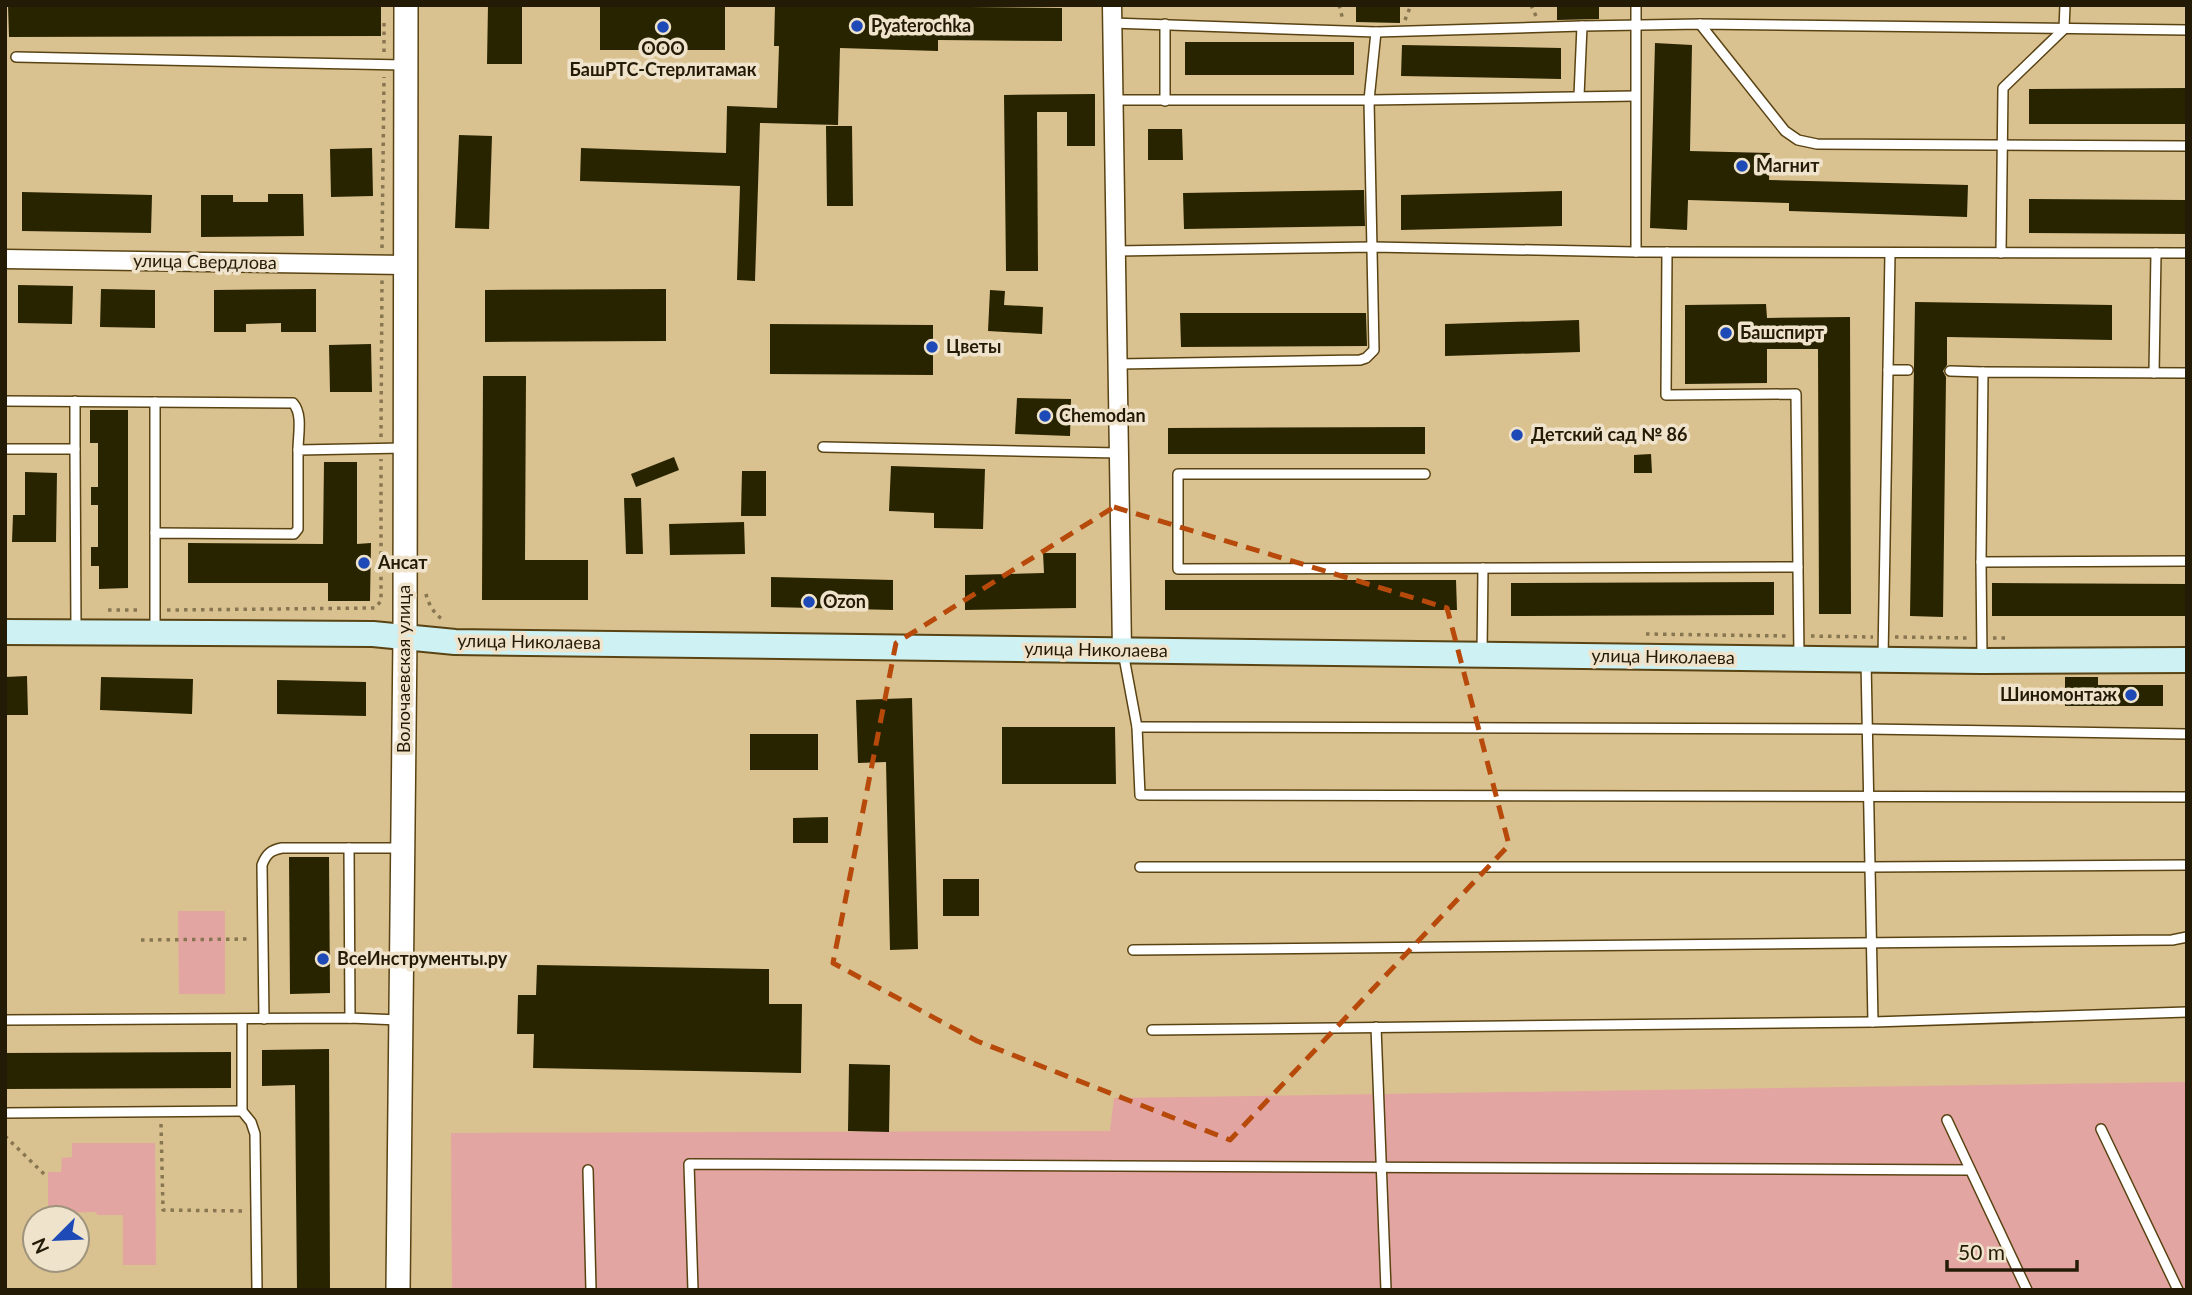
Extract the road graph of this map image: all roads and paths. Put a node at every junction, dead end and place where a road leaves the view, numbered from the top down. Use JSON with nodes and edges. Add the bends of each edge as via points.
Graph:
{"nodes":[{"id":1,"x":406,"y":5,"type":"edge"},
{"id":2,"x":1636,"y":5,"type":"edge"},
{"id":3,"x":2065,"y":5,"type":"edge"},
{"id":4,"x":1112,"y":14,"type":"edge"},
{"id":5,"x":1165,"y":24,"type":"junction"},
{"id":6,"x":1700,"y":24,"type":"junction"},
{"id":7,"x":1636,"y":25,"type":"junction"},
{"id":8,"x":1582,"y":26,"type":"junction"},
{"id":9,"x":2064,"y":29,"type":"junction"},
{"id":10,"x":2187,"y":30,"type":"edge"},
{"id":11,"x":1376,"y":32,"type":"junction"},
{"id":12,"x":16,"y":57,"type":"dead end"},
{"id":13,"x":405,"y":65,"type":"junction"},
{"id":14,"x":1579,"y":96,"type":"junction"},
{"id":15,"x":1635,"y":96,"type":"junction"},
{"id":16,"x":1113,"y":100,"type":"junction"},
{"id":17,"x":1370,"y":100,"type":"junction"},
{"id":18,"x":1165,"y":101,"type":"junction"},
{"id":19,"x":2003,"y":145,"type":"junction"},
{"id":20,"x":2187,"y":146,"type":"edge"},
{"id":21,"x":1373,"y":247,"type":"junction"},
{"id":22,"x":1116,"y":251,"type":"junction"},
{"id":23,"x":1636,"y":252,"type":"junction"},
{"id":24,"x":1667,"y":252,"type":"junction"},
{"id":25,"x":1890,"y":253,"type":"junction"},
{"id":26,"x":2001,"y":253,"type":"junction"},
{"id":27,"x":2156,"y":253,"type":"junction"},
{"id":28,"x":2187,"y":253,"type":"edge"},
{"id":29,"x":5,"y":259,"type":"edge"},
{"id":30,"x":405,"y":265,"type":"junction"},
{"id":31,"x":1118,"y":364,"type":"junction"},
{"id":32,"x":1888,"y":370,"type":"junction"},
{"id":33,"x":1908,"y":370,"type":"dead end"},
{"id":34,"x":1950,"y":371,"type":"dead end"},
{"id":35,"x":1983,"y":372,"type":"junction"},
{"id":36,"x":2154,"y":373,"type":"junction"},
{"id":37,"x":2187,"y":373,"type":"edge"},
{"id":38,"x":5,"y":401,"type":"edge"},
{"id":39,"x":75,"y":401,"type":"junction"},
{"id":40,"x":155,"y":402,"type":"junction"},
{"id":41,"x":823,"y":447,"type":"dead end"},
{"id":42,"x":406,"y":448,"type":"junction"},
{"id":43,"x":5,"y":449,"type":"edge"},
{"id":44,"x":75,"y":449,"type":"junction"},
{"id":45,"x":298,"y":450,"type":"junction"},
{"id":46,"x":1119,"y":453,"type":"junction"},
{"id":47,"x":1424,"y":474,"type":"dead end"},
{"id":48,"x":155,"y":534,"type":"junction"},
{"id":49,"x":2187,"y":561,"type":"edge"},
{"id":50,"x":1981,"y":562,"type":"junction"},
{"id":51,"x":1798,"y":567,"type":"junction"},
{"id":52,"x":1483,"y":568,"type":"junction"},
{"id":53,"x":425,"y":584,"type":"dead end"},
{"id":54,"x":448,"y":622,"type":"dead end"},
{"id":55,"x":76,"y":631,"type":"junction"},
{"id":56,"x":5,"y":632,"type":"edge"},
{"id":57,"x":155,"y":632,"type":"junction"},
{"id":58,"x":1646,"y":634,"type":"dead end"},
{"id":59,"x":405,"y":637,"type":"junction"},
{"id":60,"x":2023,"y":638,"type":"dead end"},
{"id":61,"x":1799,"y":647,"type":"junction"},
{"id":62,"x":1982,"y":649,"type":"junction"},
{"id":63,"x":1122,"y":651,"type":"junction"},
{"id":64,"x":1877,"y":652,"type":"junction"},
{"id":65,"x":1482,"y":655,"type":"junction"},
{"id":66,"x":2187,"y":660,"type":"edge"},
{"id":67,"x":1136,"y":727,"type":"junction"},
{"id":68,"x":1867,"y":729,"type":"junction"},
{"id":69,"x":2187,"y":734,"type":"edge"},
{"id":70,"x":1869,"y":797,"type":"junction"},
{"id":71,"x":2187,"y":797,"type":"edge"},
{"id":72,"x":349,"y":848,"type":"junction"},
{"id":73,"x":402,"y":848,"type":"junction"},
{"id":74,"x":2187,"y":864,"type":"edge"},
{"id":75,"x":1140,"y":867,"type":"dead end"},
{"id":76,"x":1870,"y":867,"type":"junction"},
{"id":77,"x":2187,"y":937,"type":"edge"},
{"id":78,"x":263,"y":939,"type":"junction"},
{"id":79,"x":141,"y":940,"type":"dead end"},
{"id":80,"x":1872,"y":943,"type":"junction"},
{"id":81,"x":1133,"y":950,"type":"dead end"},
{"id":82,"x":2187,"y":1012,"type":"edge"},
{"id":83,"x":350,"y":1018,"type":"junction"},
{"id":84,"x":242,"y":1019,"type":"junction"},
{"id":85,"x":264,"y":1019,"type":"junction"},
{"id":86,"x":5,"y":1020,"type":"edge"},
{"id":87,"x":400,"y":1020,"type":"junction"},
{"id":88,"x":1873,"y":1022,"type":"junction"},
{"id":89,"x":1376,"y":1027,"type":"junction"},
{"id":90,"x":1152,"y":1030,"type":"dead end"},
{"id":91,"x":242,"y":1111,"type":"junction"},
{"id":92,"x":161,"y":1112,"type":"junction"},
{"id":93,"x":5,"y":1113,"type":"edge"},
{"id":94,"x":1947,"y":1120,"type":"dead end"},
{"id":95,"x":2101,"y":1129,"type":"dead end"},
{"id":96,"x":5,"y":1136,"type":"edge"},
{"id":97,"x":1381,"y":1167,"type":"junction"},
{"id":98,"x":588,"y":1170,"type":"dead end"},
{"id":99,"x":1970,"y":1170,"type":"junction"},
{"id":100,"x":44,"y":1174,"type":"dead end"},
{"id":101,"x":256,"y":1211,"type":"junction"},
{"id":102,"x":257,"y":1290,"type":"edge"},
{"id":103,"x":398,"y":1290,"type":"edge"},
{"id":104,"x":591,"y":1290,"type":"edge"},
{"id":105,"x":693,"y":1290,"type":"edge"},
{"id":106,"x":1386,"y":1290,"type":"edge"},
{"id":107,"x":2027,"y":1290,"type":"edge"},
{"id":108,"x":2178,"y":1290,"type":"edge"}],
"edges":[{"from":1,"to":13,"type":"street","name":"Волочаевская улица"},
{"from":2,"to":7,"type":"lane"},
{"from":3,"to":9,"type":"lane"},
{"from":4,"to":5,"type":"lane"},
{"from":4,"to":16,"type":"street"},
{"from":5,"to":11,"type":"lane"},
{"from":5,"to":18,"type":"lane"},
{"from":6,"to":7,"type":"lane"},
{"from":6,"to":9,"type":"lane"},
{"from":6,"to":19,"type":"lane","via":[[1785,131],[1798,140],[1817,144]]},
{"from":7,"to":8,"type":"lane"},
{"from":7,"to":15,"type":"lane"},
{"from":8,"to":11,"type":"lane"},
{"from":8,"to":14,"type":"lane"},
{"from":9,"to":10,"type":"lane"},
{"from":9,"to":19,"type":"lane","via":[[2003,88]]},
{"from":11,"to":17,"type":"lane"},
{"from":12,"to":13,"type":"lane"},
{"from":13,"to":30,"type":"street","name":"Волочаевская улица"},
{"from":14,"to":15,"type":"lane"},
{"from":14,"to":17,"type":"lane"},
{"from":15,"to":23,"type":"lane"},
{"from":16,"to":18,"type":"lane"},
{"from":16,"to":22,"type":"street"},
{"from":17,"to":18,"type":"lane"},
{"from":17,"to":21,"type":"lane"},
{"from":19,"to":20,"type":"lane"},
{"from":19,"to":26,"type":"lane"},
{"from":21,"to":22,"type":"lane"},
{"from":21,"to":23,"type":"lane"},
{"from":21,"to":31,"type":"lane","via":[[1374,350],[1366,358]]},
{"from":22,"to":31,"type":"street"},
{"from":23,"to":24,"type":"lane"},
{"from":24,"to":25,"type":"lane"},
{"from":24,"to":51,"type":"lane","via":[[1666,395],[1796,394]]},
{"from":25,"to":26,"type":"lane"},
{"from":25,"to":32,"type":"lane"},
{"from":26,"to":27,"type":"lane"},
{"from":27,"to":28,"type":"lane"},
{"from":27,"to":36,"type":"lane"},
{"from":29,"to":30,"type":"street","name":"улица Свердлова"},
{"from":30,"to":42,"type":"street","name":"Волочаевская улица"},
{"from":31,"to":46,"type":"street"},
{"from":32,"to":33,"type":"lane"},
{"from":32,"to":64,"type":"lane"},
{"from":34,"to":35,"type":"lane"},
{"from":35,"to":36,"type":"lane"},
{"from":35,"to":50,"type":"lane"},
{"from":36,"to":37,"type":"lane"},
{"from":38,"to":39,"type":"lane"},
{"from":39,"to":40,"type":"lane"},
{"from":39,"to":44,"type":"lane"},
{"from":40,"to":45,"type":"lane","via":[[293,403],[298,413]]},
{"from":40,"to":48,"type":"lane"},
{"from":41,"to":46,"type":"lane"},
{"from":42,"to":45,"type":"lane"},
{"from":42,"to":59,"type":"street","name":"Волочаевская улица"},
{"from":43,"to":44,"type":"lane"},
{"from":44,"to":55,"type":"lane"},
{"from":45,"to":48,"type":"lane","via":[[298,529],[294,534]]},
{"from":46,"to":63,"type":"street"},
{"from":47,"to":52,"type":"lane","via":[[1178,474],[1178,569]]},
{"from":48,"to":57,"type":"lane"},
{"from":49,"to":50,"type":"lane"},
{"from":50,"to":62,"type":"lane"},
{"from":51,"to":52,"type":"lane"},
{"from":51,"to":61,"type":"lane"},
{"from":52,"to":65,"type":"lane"},
{"from":53,"to":54,"type":"path","via":[[431,606]]},
{"from":55,"to":56,"type":"main road","name":"улица Николаева"},
{"from":55,"to":57,"type":"main road","name":"улица Николаева"},
{"from":57,"to":59,"type":"main road","name":"улица Николаева"},
{"from":58,"to":61,"type":"path"},
{"from":59,"to":63,"type":"main road","name":"улица Николаева","via":[[455,642]]},
{"from":59,"to":73,"type":"street","name":"Волочаевская улица"},
{"from":60,"to":62,"type":"path"},
{"from":61,"to":64,"type":"main road","name":"улица Николаева"},
{"from":61,"to":64,"type":"path"},
{"from":61,"to":65,"type":"main road","name":"улица Николаева"},
{"from":62,"to":64,"type":"main road","name":"улица Николаева"},
{"from":62,"to":64,"type":"path"},
{"from":62,"to":66,"type":"main road","name":"улица Николаева"},
{"from":63,"to":65,"type":"main road","name":"улица Николаева"},
{"from":63,"to":67,"type":"lane"},
{"from":64,"to":68,"type":"lane"},
{"from":67,"to":68,"type":"lane"},
{"from":67,"to":70,"type":"lane","via":[[1140,795]]},
{"from":68,"to":69,"type":"lane"},
{"from":68,"to":70,"type":"lane"},
{"from":70,"to":71,"type":"lane"},
{"from":70,"to":76,"type":"lane"},
{"from":72,"to":73,"type":"lane"},
{"from":72,"to":78,"type":"lane","via":[[282,848],[269,853],[262,865]]},
{"from":72,"to":83,"type":"lane"},
{"from":73,"to":87,"type":"street","name":"Волочаевская улица"},
{"from":74,"to":76,"type":"lane"},
{"from":75,"to":76,"type":"lane"},
{"from":76,"to":80,"type":"lane"},
{"from":77,"to":80,"type":"lane"},
{"from":78,"to":79,"type":"path"},
{"from":78,"to":85,"type":"lane"},
{"from":80,"to":81,"type":"lane"},
{"from":80,"to":88,"type":"lane"},
{"from":82,"to":88,"type":"lane"},
{"from":83,"to":85,"type":"lane"},
{"from":83,"to":87,"type":"lane"},
{"from":84,"to":85,"type":"lane"},
{"from":84,"to":86,"type":"lane"},
{"from":84,"to":91,"type":"lane"},
{"from":87,"to":103,"type":"street","name":"Волочаевская улица"},
{"from":88,"to":89,"type":"lane"},
{"from":89,"to":90,"type":"lane"},
{"from":89,"to":97,"type":"lane"},
{"from":91,"to":92,"type":"lane"},
{"from":91,"to":101,"type":"lane","via":[[255,1134]]},
{"from":92,"to":93,"type":"lane"},
{"from":92,"to":101,"type":"path","via":[[163,1210]]},
{"from":94,"to":99,"type":"lane"},
{"from":95,"to":108,"type":"lane"},
{"from":96,"to":100,"type":"path"},
{"from":97,"to":99,"type":"lane"},
{"from":97,"to":105,"type":"lane","via":[[689,1164]]},
{"from":97,"to":106,"type":"lane"},
{"from":98,"to":104,"type":"lane"},
{"from":99,"to":107,"type":"lane"},
{"from":101,"to":102,"type":"lane"}]}
